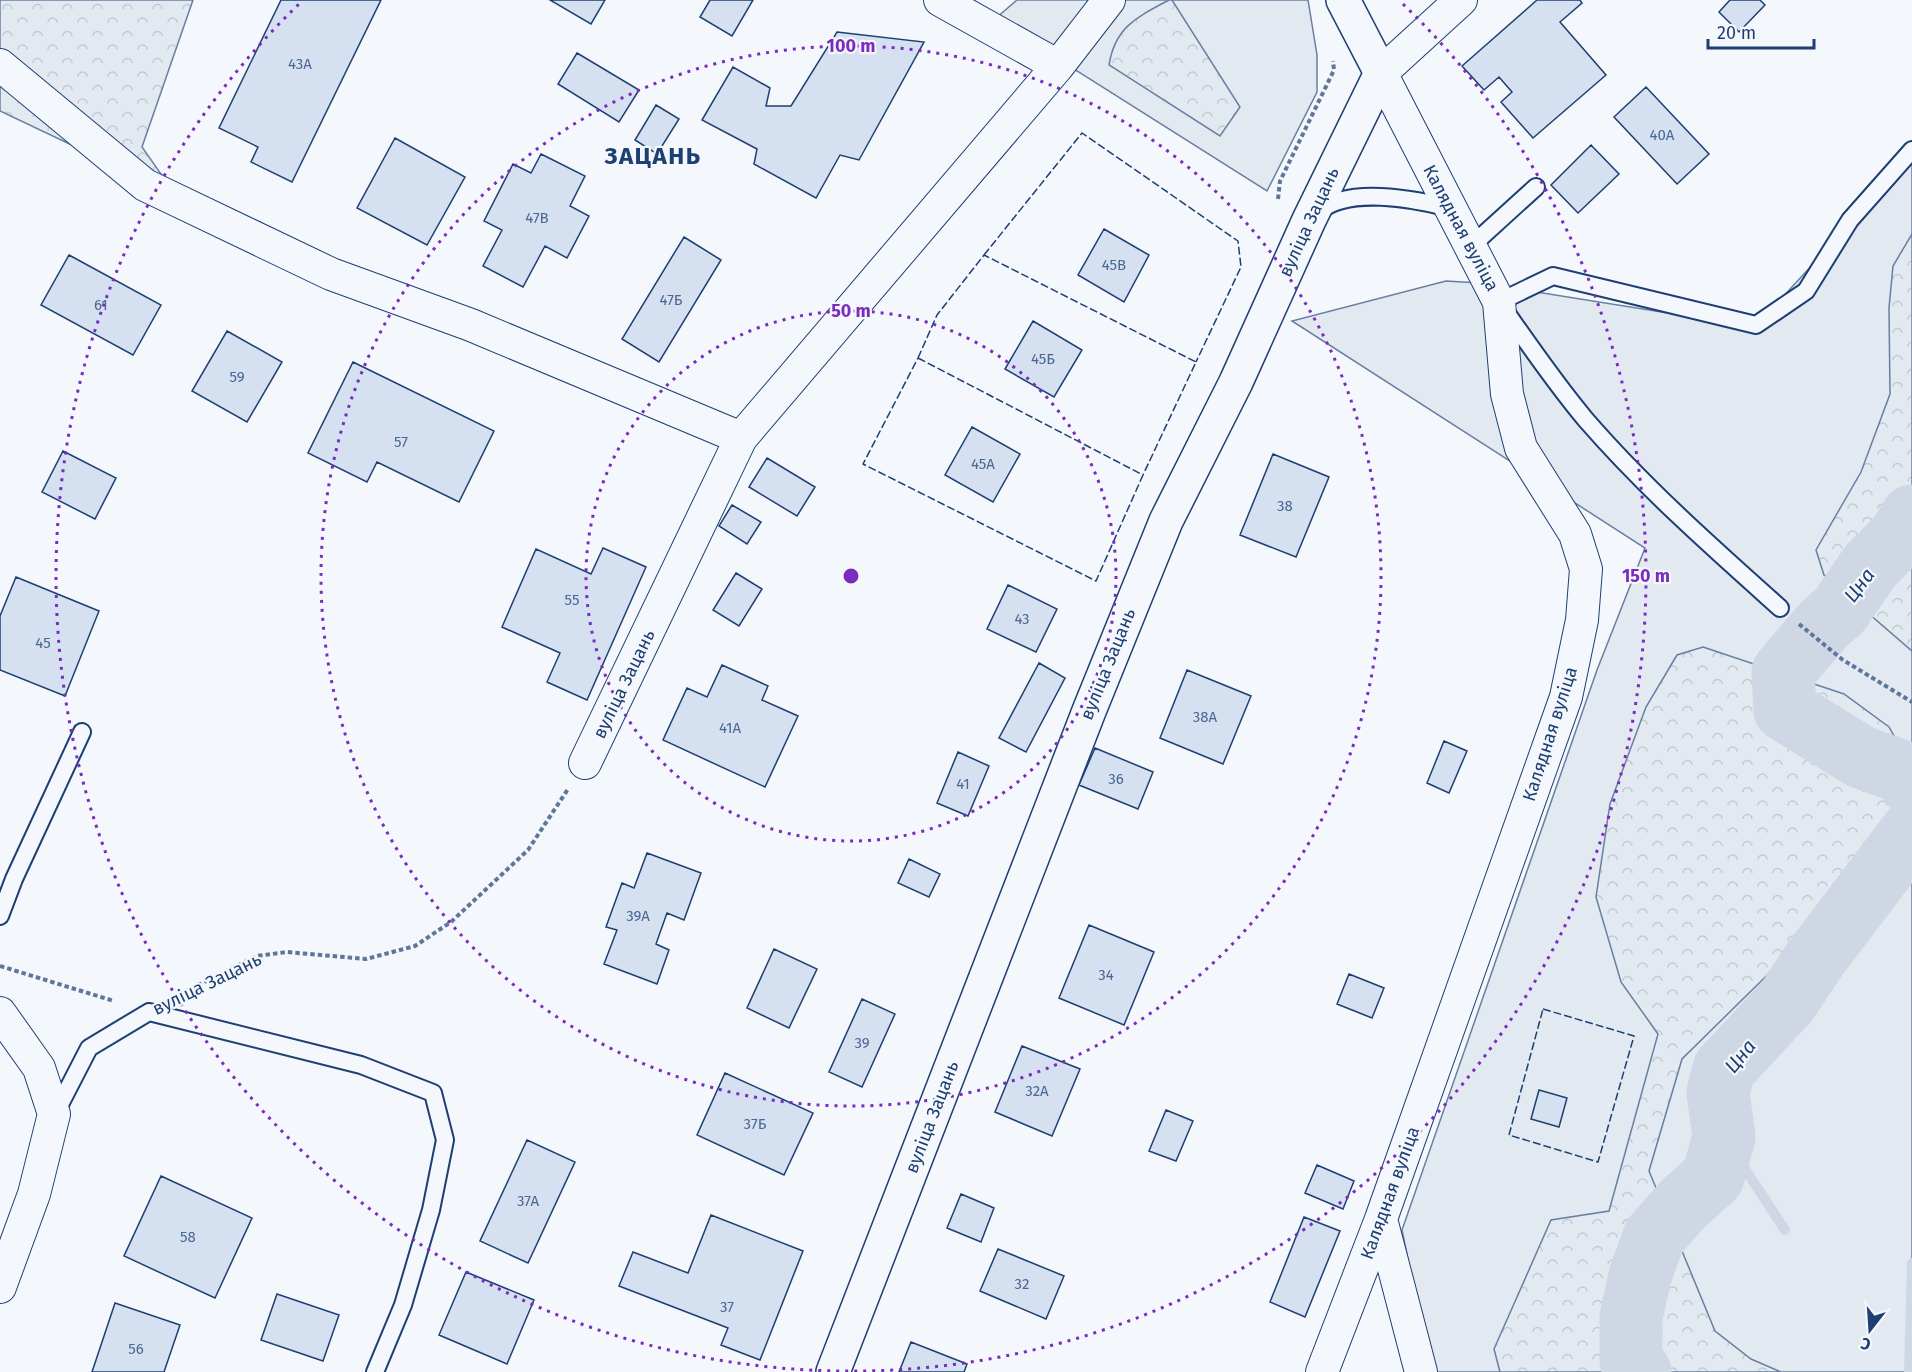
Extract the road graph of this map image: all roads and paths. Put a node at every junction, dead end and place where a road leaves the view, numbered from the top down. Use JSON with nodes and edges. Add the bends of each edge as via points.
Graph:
{"nodes":[{"id":1,"x":940,"y":0,"type":"edge"},
{"id":2,"x":1109,"y":0,"type":"edge"},
{"id":3,"x":1343,"y":0,"type":"edge"},
{"id":4,"x":1461,"y":0,"type":"edge"},
{"id":5,"x":1333,"y":58,"type":"dead end"},
{"id":6,"x":0,"y":65,"type":"edge"},
{"id":7,"x":1058,"y":66,"type":"junction"},
{"id":8,"x":1381,"y":73,"type":"junction"},
{"id":9,"x":1912,"y":150,"type":"edge"},
{"id":10,"x":1280,"y":181,"type":"dead end"},
{"id":11,"x":1536,"y":187,"type":"dead end"},
{"id":12,"x":1450,"y":208,"type":"junction"},
{"id":13,"x":1309,"y":220,"type":"junction"},
{"id":14,"x":1470,"y":247,"type":"junction"},
{"id":15,"x":1499,"y":302,"type":"junction"},
{"id":16,"x":741,"y":438,"type":"junction"},
{"id":17,"x":1780,"y":608,"type":"joint"},
{"id":18,"x":1912,"y":702,"type":"edge"},
{"id":19,"x":82,"y":732,"type":"dead end"},
{"id":20,"x":580,"y":772,"type":"joint"},
{"id":21,"x":0,"y":916,"type":"edge"},
{"id":22,"x":0,"y":966,"type":"edge"},
{"id":23,"x":149,"y":1012,"type":"junction"},
{"id":24,"x":0,"y":1013,"type":"edge"},
{"id":25,"x":54,"y":1114,"type":"junction"},
{"id":26,"x":1382,"y":1219,"type":"junction"},
{"id":27,"x":0,"y":1287,"type":"edge"},
{"id":28,"x":375,"y":1372,"type":"edge"},
{"id":29,"x":833,"y":1372,"type":"edge"},
{"id":30,"x":1322,"y":1372,"type":"edge"},
{"id":31,"x":1421,"y":1372,"type":"edge"}],
"edges":[{"from":1,"to":7,"type":"street"},
{"from":2,"to":7,"type":"street","name":"вуліца Зацань"},
{"from":3,"to":8,"type":"street"},
{"from":4,"to":8,"type":"street","name":"вуліца Зацань"},
{"from":5,"to":10,"type":"path","via":[[1334,70]]},
{"from":6,"to":16,"type":"street","via":[[145,185],[331,274],[471,325]]},
{"from":7,"to":16,"type":"street","name":"вуліца Зацань"},
{"from":8,"to":12,"type":"street","name":"Калядная вуліца"},
{"from":8,"to":13,"type":"street","name":"вуліца Зацань"},
{"from":9,"to":15,"type":"lane","via":[[1850,220],[1806,291],[1756,325],[1554,276]]},
{"from":11,"to":14,"type":"lane"},
{"from":12,"to":13,"type":"lane","via":[[1381,197],[1329,202]]},
{"from":12,"to":14,"type":"street","name":"Калядная вуліца"},
{"from":13,"to":29,"type":"street","name":"вуліца Зацань","via":[[1236,382],[1162,532]]},
{"from":14,"to":15,"type":"street","name":"Калядная вуліца"},
{"from":15,"to":17,"type":"lane","via":[[1587,420],[1683,521]]},
{"from":15,"to":26,"type":"street","name":"Калядная вуліца","via":[[1507,394],[1521,448],[1575,534],[1586,569],[1582,620],[1566,697]]},
{"from":16,"to":20,"type":"street","name":"вуліца Зацань"},
{"from":17,"to":18,"type":"path","via":[[1843,660]]},
{"from":19,"to":21,"type":"lane"},
{"from":20,"to":23,"type":"path","name":"вуліца Зацань","via":[[528,850],[451,922],[415,946],[366,959],[287,952],[257,956]]},
{"from":22,"to":23,"type":"path"},
{"from":23,"to":25,"type":"lane","name":"вуліца Зацань","via":[[89,1048]]},
{"from":23,"to":28,"type":"lane","via":[[361,1065],[433,1093],[445,1140],[431,1210],[403,1305]]},
{"from":24,"to":25,"type":"street","via":[[39,1068]]},
{"from":25,"to":27,"type":"street","via":[[34,1194]]},
{"from":26,"to":30,"type":"street","name":"Калядная вуліца"},
{"from":26,"to":31,"type":"street"}]}
